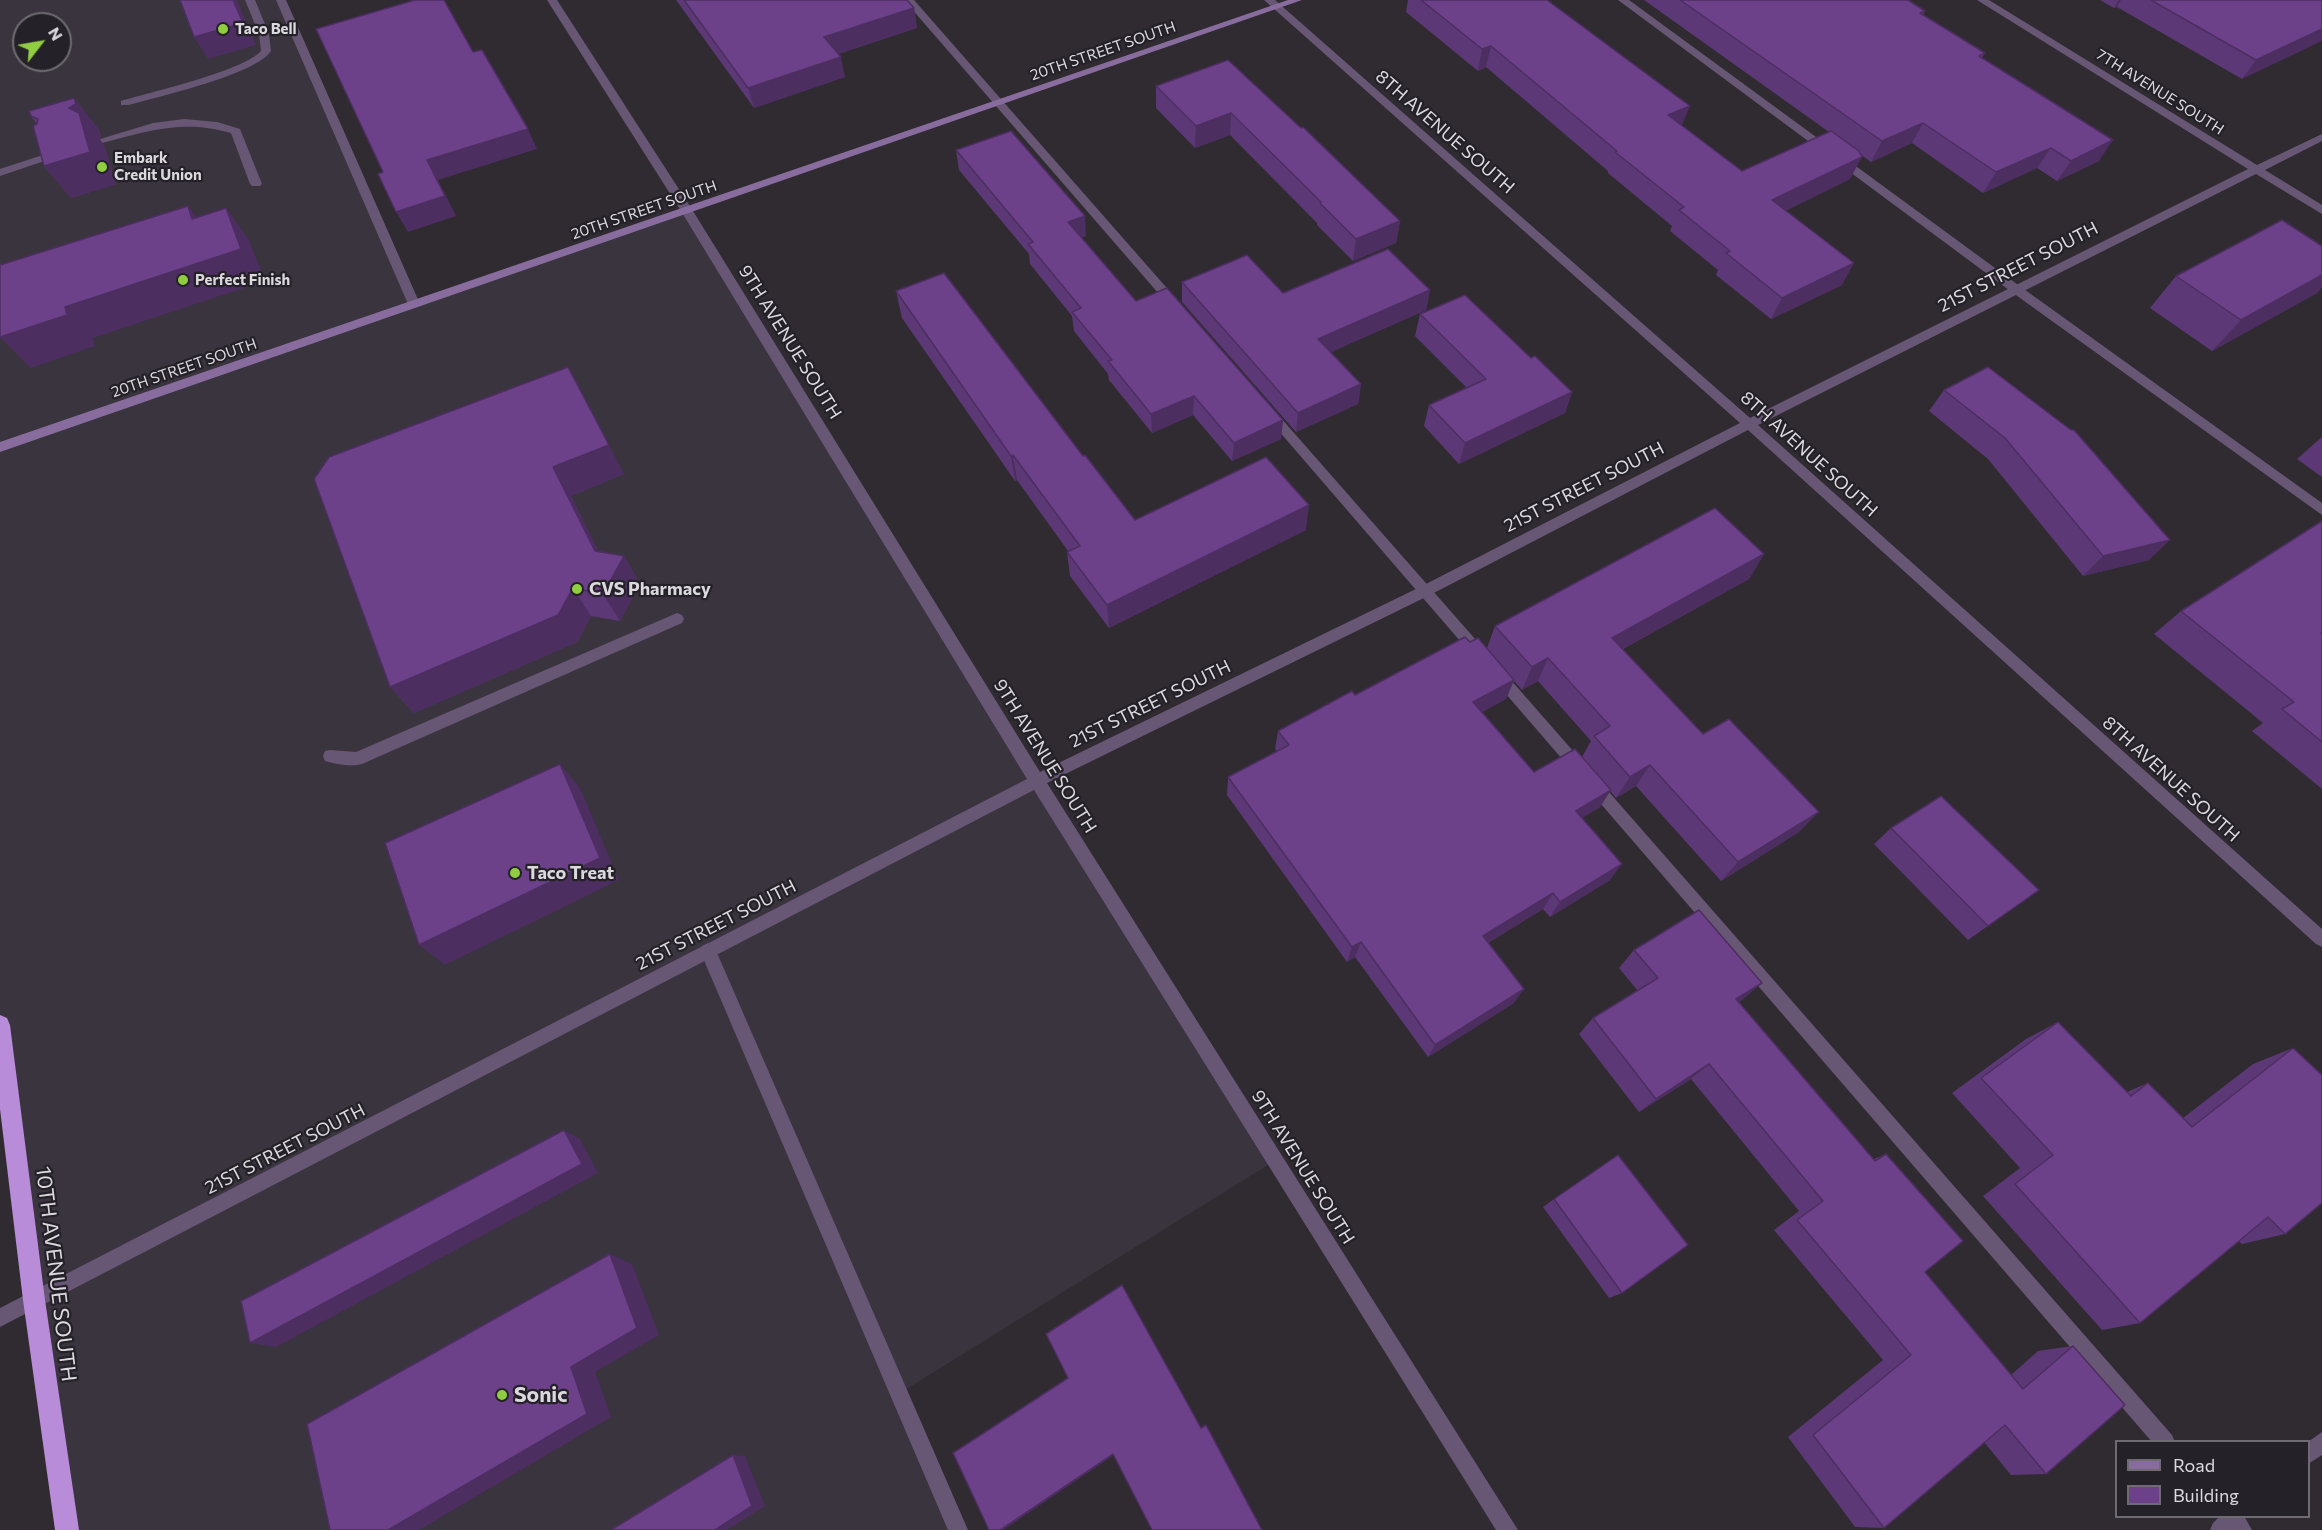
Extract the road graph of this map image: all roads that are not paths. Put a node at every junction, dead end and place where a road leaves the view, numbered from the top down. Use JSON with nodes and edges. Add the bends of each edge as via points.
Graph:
{"nodes":[{"id":1,"x":250,"y":0,"type":"edge"},
{"id":2,"x":282,"y":0,"type":"edge"},
{"id":3,"x":552,"y":0,"type":"edge"},
{"id":4,"x":909,"y":0,"type":"edge"},
{"id":5,"x":1297,"y":0,"type":"edge"},
{"id":6,"x":1623,"y":0,"type":"edge"},
{"id":7,"x":1982,"y":0,"type":"edge"},
{"id":8,"x":1273,"y":4,"type":"edge"},
{"id":9,"x":125,"y":103,"type":"dead end"},
{"id":10,"x":999,"y":104,"type":"junction"},
{"id":11,"x":2322,"y":137,"type":"edge"},
{"id":12,"x":102,"y":140,"type":"dead end"},
{"id":13,"x":58,"y":153,"type":"edge"},
{"id":14,"x":2255,"y":169,"type":"junction"},
{"id":15,"x":0,"y":173,"type":"edge"},
{"id":16,"x":256,"y":184,"type":"dead end"},
{"id":17,"x":2322,"y":210,"type":"edge"},
{"id":18,"x":687,"y":212,"type":"junction"},
{"id":19,"x":2017,"y":290,"type":"junction"},
{"id":20,"x":414,"y":304,"type":"junction"},
{"id":21,"x":1188,"y":320,"type":"edge"},
{"id":22,"x":1259,"y":401,"type":"edge"},
{"id":23,"x":1749,"y":423,"type":"junction"},
{"id":24,"x":0,"y":447,"type":"edge"},
{"id":25,"x":2322,"y":510,"type":"edge"},
{"id":26,"x":1425,"y":591,"type":"junction"},
{"id":27,"x":677,"y":619,"type":"dead end"},
{"id":28,"x":330,"y":756,"type":"dead end"},
{"id":29,"x":1037,"y":782,"type":"junction"},
{"id":30,"x":2322,"y":939,"type":"edge"},
{"id":31,"x":708,"y":951,"type":"junction"},
{"id":32,"x":0,"y":1024,"type":"edge"},
{"id":33,"x":34,"y":1300,"type":"junction"},
{"id":34,"x":0,"y":1318,"type":"edge"},
{"id":35,"x":2163,"y":1440,"type":"edge"},
{"id":36,"x":2322,"y":1442,"type":"edge"},
{"id":37,"x":2310,"y":1452,"type":"edge"},
{"id":38,"x":67,"y":1530,"type":"edge"},
{"id":39,"x":958,"y":1530,"type":"edge"},
{"id":40,"x":1508,"y":1530,"type":"edge"}],
"edges":[{"from":1,"to":9,"type":"street","via":[[267,43],[266,51],[258,59],[241,68]]},
{"from":2,"to":20,"type":"street"},
{"from":3,"to":18,"type":"street","name":"9TH AVENUE SOUTH"},
{"from":4,"to":10,"type":"street"},
{"from":5,"to":8,"type":"street","name":"20TH STREET SOUTH"},
{"from":6,"to":19,"type":"street"},
{"from":7,"to":14,"type":"street","name":"7TH AVENUE SOUTH"},
{"from":8,"to":10,"type":"street","name":"20TH STREET SOUTH"},
{"from":8,"to":23,"type":"street","name":"8TH AVENUE SOUTH"},
{"from":10,"to":18,"type":"street","name":"20TH STREET SOUTH"},
{"from":10,"to":21,"type":"street"},
{"from":11,"to":14,"type":"street","name":"21ST STREET SOUTH"},
{"from":12,"to":16,"type":"street","via":[[180,120],[211,122],[236,131]]},
{"from":13,"to":15,"type":"street"},
{"from":14,"to":17,"type":"street","name":"7TH AVENUE SOUTH"},
{"from":14,"to":19,"type":"street","name":"21ST STREET SOUTH"},
{"from":18,"to":20,"type":"street","name":"20TH STREET SOUTH"},
{"from":18,"to":29,"type":"street","name":"9TH AVENUE SOUTH"},
{"from":19,"to":23,"type":"street","name":"21ST STREET SOUTH"},
{"from":19,"to":25,"type":"street"},
{"from":20,"to":24,"type":"street","name":"20TH STREET SOUTH"},
{"from":22,"to":26,"type":"street"},
{"from":23,"to":26,"type":"street","name":"21ST STREET SOUTH"},
{"from":23,"to":30,"type":"street","name":"8TH AVENUE SOUTH"},
{"from":26,"to":29,"type":"street","name":"21ST STREET SOUTH"},
{"from":26,"to":35,"type":"street"},
{"from":27,"to":28,"type":"street","via":[[357,759]]},
{"from":29,"to":31,"type":"street","name":"21ST STREET SOUTH"},
{"from":29,"to":40,"type":"street","name":"9TH AVENUE SOUTH"},
{"from":31,"to":33,"type":"street","name":"21ST STREET SOUTH"},
{"from":31,"to":39,"type":"street"},
{"from":32,"to":33,"type":"highway","name":"10TH AVENUE SOUTH"},
{"from":33,"to":34,"type":"street","name":"21ST STREET SOUTH"},
{"from":33,"to":38,"type":"highway","name":"10TH AVENUE SOUTH"},
{"from":36,"to":37,"type":"street"}]}
